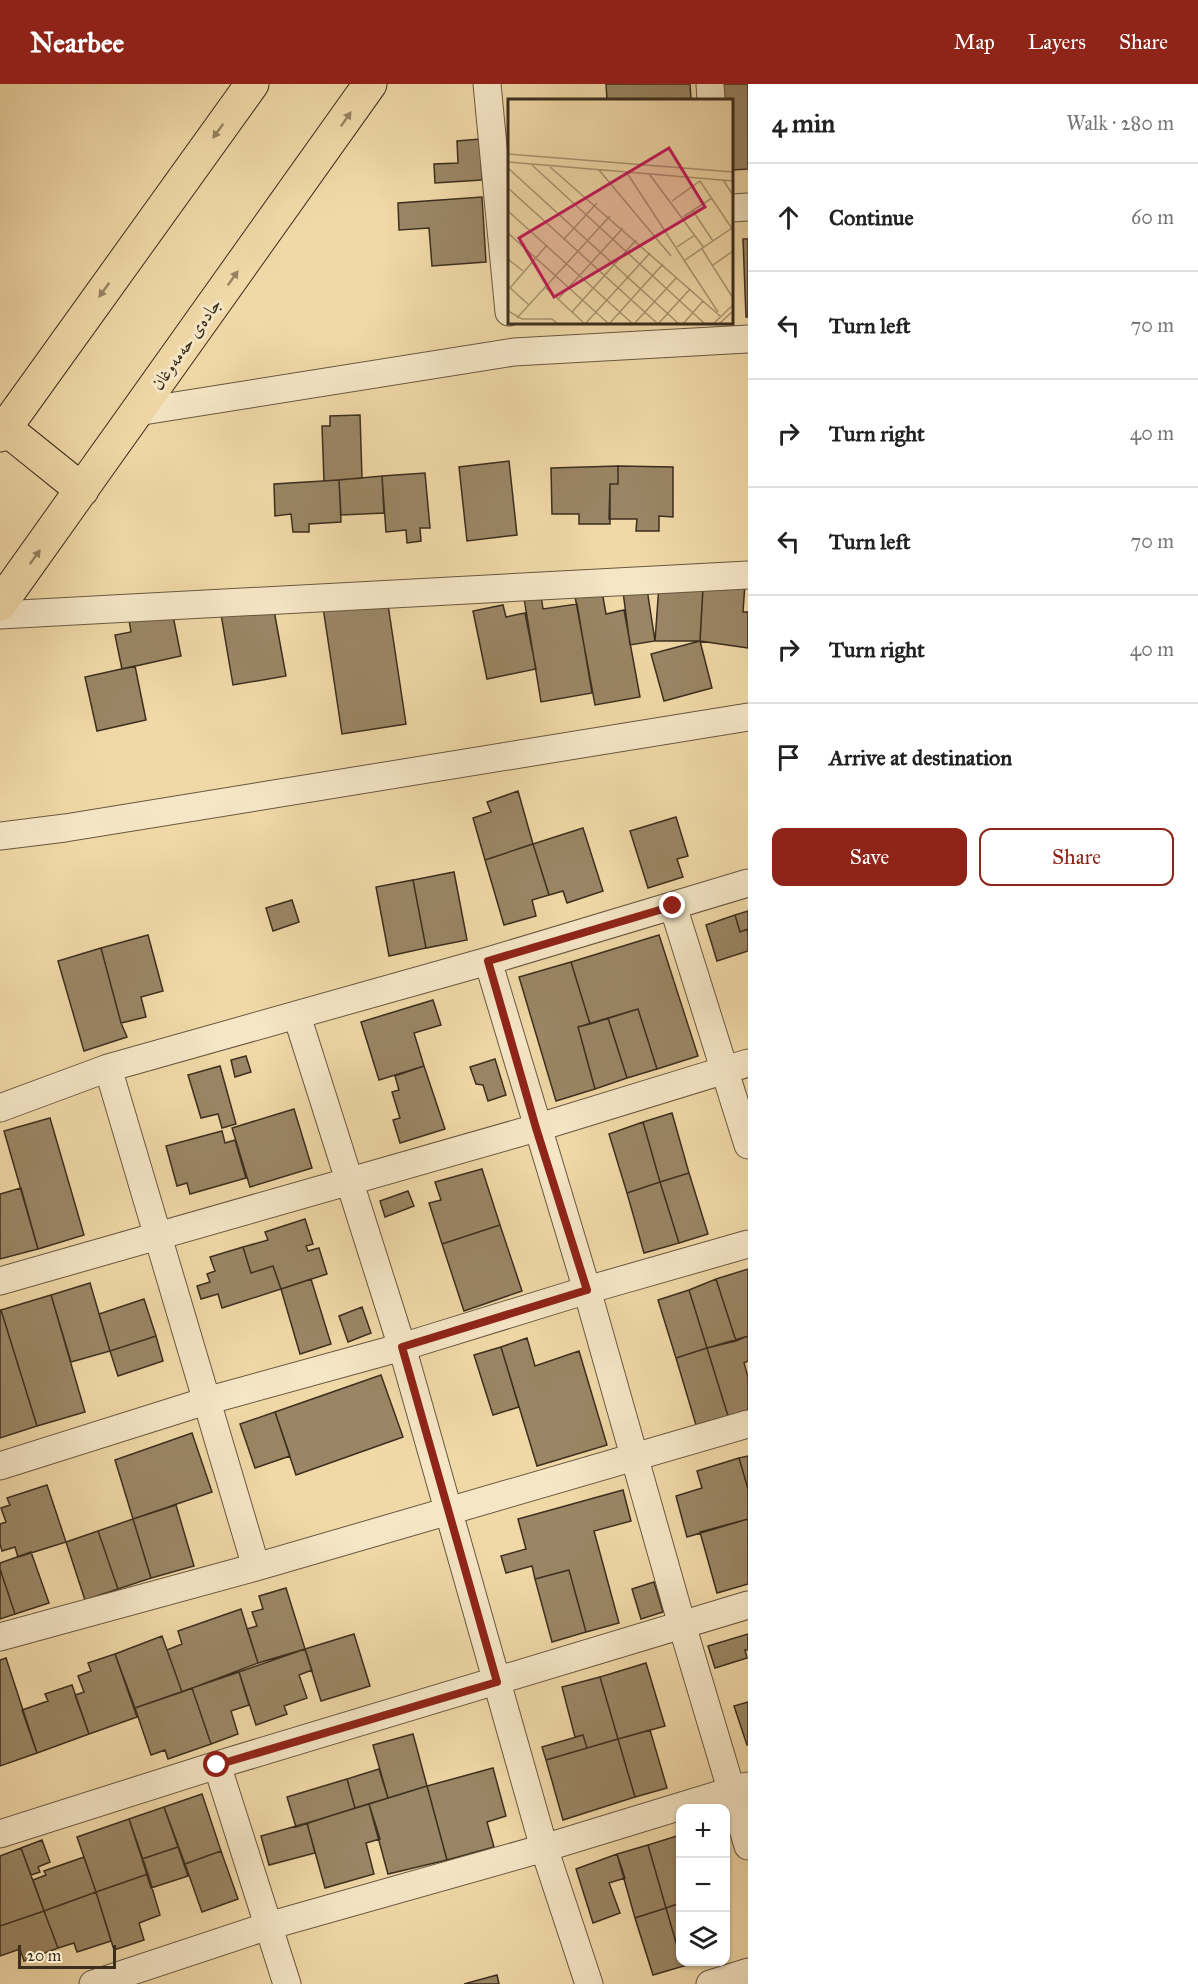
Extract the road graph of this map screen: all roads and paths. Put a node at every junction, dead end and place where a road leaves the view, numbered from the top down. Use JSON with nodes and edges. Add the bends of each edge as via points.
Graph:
{"nodes":[{"id":1,"x":252,"y":84,"type":"edge"},
{"id":2,"x":370,"y":84,"type":"edge"},
{"id":3,"x":486,"y":84,"type":"edge"},
{"id":4,"x":710,"y":84,"type":"edge"},
{"id":5,"x":711,"y":99,"type":"edge"},
{"id":6,"x":748,"y":207,"type":"edge"},
{"id":7,"x":733,"y":208,"type":"edge"},
{"id":8,"x":508,"y":293,"type":"edge"},
{"id":9,"x":511,"y":324,"type":"edge"},
{"id":10,"x":731,"y":334,"type":"edge"},
{"id":11,"x":513,"y":352,"type":"junction"},
{"id":12,"x":138,"y":412,"type":"junction"},
{"id":13,"x":2,"y":431,"type":"edge"},
{"id":14,"x":82,"y":490,"type":"junction"},
{"id":15,"x":748,"y":575,"type":"edge"},
{"id":16,"x":0,"y":604,"type":"edge"},
{"id":17,"x":0,"y":615,"type":"edge"},
{"id":18,"x":748,"y":717,"type":"edge"},
{"id":19,"x":0,"y":836,"type":"edge"},
{"id":20,"x":748,"y":883,"type":"edge"},
{"id":21,"x":673,"y":906,"type":"junction"},
{"id":22,"x":488,"y":961,"type":"junction"},
{"id":23,"x":297,"y":1016,"type":"junction"},
{"id":24,"x":737,"y":1067,"type":"edge"},
{"id":25,"x":108,"y":1068,"type":"junction"},
{"id":26,"x":0,"y":1108,"type":"edge"},
{"id":27,"x":536,"y":1128,"type":"junction"},
{"id":28,"x":748,"y":1145,"type":"edge"},
{"id":29,"x":349,"y":1182,"type":"junction"},
{"id":30,"x":159,"y":1235,"type":"junction"},
{"id":31,"x":748,"y":1244,"type":"edge"},
{"id":32,"x":0,"y":1281,"type":"edge"},
{"id":33,"x":587,"y":1290,"type":"junction"},
{"id":34,"x":402,"y":1347,"type":"junction"},
{"id":35,"x":206,"y":1401,"type":"junction"},
{"id":36,"x":748,"y":1424,"type":"edge"},
{"id":37,"x":634,"y":1458,"type":"junction"},
{"id":38,"x":0,"y":1466,"type":"edge"},
{"id":39,"x":449,"y":1511,"type":"junction"},
{"id":40,"x":256,"y":1567,"type":"junction"},
{"id":41,"x":748,"y":1605,"type":"edge"},
{"id":42,"x":682,"y":1625,"type":"junction"},
{"id":43,"x":0,"y":1637,"type":"edge"},
{"id":44,"x":497,"y":1682,"type":"junction"},
{"id":45,"x":217,"y":1765,"type":"junction"},
{"id":46,"x":740,"y":1788,"type":"edge"},
{"id":47,"x":0,"y":1834,"type":"edge"},
{"id":48,"x":748,"y":1845,"type":"edge"},
{"id":49,"x":544,"y":1848,"type":"junction"},
{"id":50,"x":268,"y":1926,"type":"junction"},
{"id":51,"x":748,"y":1972,"type":"edge"},
{"id":52,"x":93,"y":1984,"type":"edge"},
{"id":53,"x":287,"y":1984,"type":"edge"},
{"id":54,"x":589,"y":1984,"type":"edge"},
{"id":55,"x":710,"y":1984,"type":"edge"}],
"edges":[{"from":1,"to":13,"type":"main road","one_way":true},
{"from":12,"to":2,"type":"main road","name":"جادەی حەمەوغان","one_way":true},
{"from":3,"to":8,"type":"street"},
{"from":4,"to":5,"type":"street"},
{"from":6,"to":7,"type":"street"},
{"from":9,"to":11,"type":"street"},
{"from":10,"to":11,"type":"street"},
{"from":11,"to":12,"type":"street"},
{"from":12,"to":14,"type":"main road","name":"جادەی حەمەوغان"},
{"from":13,"to":14,"type":"main road"},
{"from":16,"to":14,"type":"main road","name":"جادەی حەمەوغان","one_way":true},
{"from":15,"to":17,"type":"street"},
{"from":18,"to":19,"type":"street"},
{"from":20,"to":21,"type":"street"},
{"from":21,"to":22,"type":"street"},
{"from":21,"to":24,"type":"street"},
{"from":22,"to":23,"type":"street"},
{"from":22,"to":27,"type":"street"},
{"from":23,"to":25,"type":"street"},
{"from":23,"to":29,"type":"street"},
{"from":24,"to":27,"type":"street"},
{"from":24,"to":28,"type":"street"},
{"from":25,"to":26,"type":"street"},
{"from":25,"to":30,"type":"street"},
{"from":27,"to":29,"type":"street"},
{"from":27,"to":33,"type":"street"},
{"from":29,"to":30,"type":"street"},
{"from":29,"to":34,"type":"street"},
{"from":30,"to":32,"type":"street"},
{"from":30,"to":35,"type":"street"},
{"from":31,"to":33,"type":"street"},
{"from":33,"to":34,"type":"street"},
{"from":33,"to":37,"type":"street"},
{"from":34,"to":35,"type":"street"},
{"from":34,"to":39,"type":"street"},
{"from":35,"to":38,"type":"street"},
{"from":35,"to":40,"type":"street"},
{"from":36,"to":37,"type":"street"},
{"from":37,"to":39,"type":"street"},
{"from":37,"to":42,"type":"street"},
{"from":39,"to":40,"type":"street"},
{"from":39,"to":44,"type":"street"},
{"from":40,"to":43,"type":"street"},
{"from":41,"to":42,"type":"street"},
{"from":42,"to":44,"type":"street"},
{"from":42,"to":46,"type":"street"},
{"from":44,"to":45,"type":"street"},
{"from":44,"to":49,"type":"street"},
{"from":45,"to":47,"type":"street"},
{"from":45,"to":50,"type":"street"},
{"from":46,"to":48,"type":"street"},
{"from":46,"to":49,"type":"street"},
{"from":49,"to":50,"type":"street"},
{"from":49,"to":54,"type":"street"},
{"from":50,"to":52,"type":"street"},
{"from":50,"to":53,"type":"street"},
{"from":51,"to":55,"type":"street"}]}
